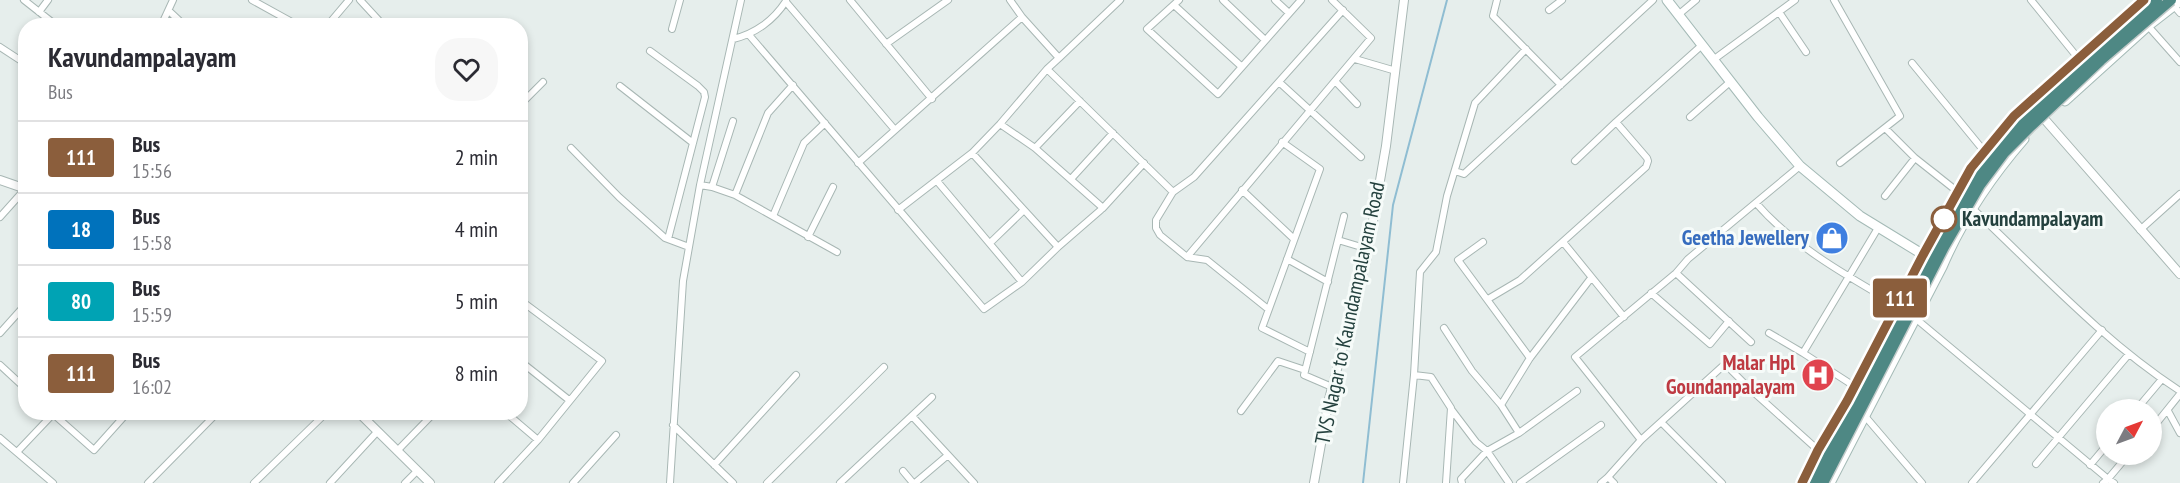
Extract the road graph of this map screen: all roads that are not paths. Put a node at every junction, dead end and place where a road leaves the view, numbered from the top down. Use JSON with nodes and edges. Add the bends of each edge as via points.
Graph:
{"nodes":[{"id":1,"x":24,"y":0,"type":"edge"},
{"id":2,"x":48,"y":0,"type":"edge"},
{"id":3,"x":173,"y":0,"type":"edge"},
{"id":4,"x":252,"y":0,"type":"edge"},
{"id":5,"x":349,"y":0,"type":"edge"},
{"id":6,"x":360,"y":0,"type":"edge"},
{"id":7,"x":680,"y":0,"type":"edge"},
{"id":8,"x":741,"y":0,"type":"edge"},
{"id":9,"x":850,"y":0,"type":"edge"},
{"id":10,"x":948,"y":0,"type":"edge"},
{"id":11,"x":1010,"y":0,"type":"edge"},
{"id":12,"x":1120,"y":0,"type":"edge"},
{"id":13,"x":1223,"y":0,"type":"edge"},
{"id":14,"x":1275,"y":0,"type":"edge"},
{"id":15,"x":1301,"y":0,"type":"edge"},
{"id":16,"x":1332,"y":0,"type":"edge"},
{"id":17,"x":1404,"y":0,"type":"edge"},
{"id":18,"x":1497,"y":0,"type":"edge"},
{"id":19,"x":1562,"y":0,"type":"edge"},
{"id":20,"x":1653,"y":0,"type":"edge"},
{"id":21,"x":1667,"y":0,"type":"edge"},
{"id":22,"x":1696,"y":0,"type":"edge"},
{"id":23,"x":1795,"y":0,"type":"edge"},
{"id":24,"x":1834,"y":0,"type":"edge"},
{"id":25,"x":2031,"y":0,"type":"edge"},
{"id":26,"x":2144,"y":0,"type":"edge"},
{"id":27,"x":2157,"y":0,"type":"edge"},
{"id":28,"x":786,"y":1,"type":"edge"},
{"id":29,"x":1176,"y":2,"type":"edge"},
{"id":30,"x":2176,"y":5,"type":"edge"},
{"id":31,"x":1343,"y":10,"type":"junction"},
{"id":32,"x":1549,"y":10,"type":"dead end"},
{"id":33,"x":169,"y":11,"type":"junction"},
{"id":34,"x":39,"y":12,"type":"junction"},
{"id":35,"x":1779,"y":12,"type":"junction"},
{"id":36,"x":1289,"y":14,"type":"junction"},
{"id":37,"x":1678,"y":15,"type":"junction"},
{"id":38,"x":1022,"y":17,"type":"junction"},
{"id":39,"x":47,"y":18,"type":"edge"},
{"id":40,"x":165,"y":18,"type":"edge"},
{"id":41,"x":176,"y":18,"type":"edge"},
{"id":42,"x":285,"y":18,"type":"edge"},
{"id":43,"x":334,"y":18,"type":"edge"},
{"id":44,"x":377,"y":18,"type":"edge"},
{"id":45,"x":2148,"y":26,"type":"junction"},
{"id":46,"x":672,"y":29,"type":"dead end"},
{"id":47,"x":750,"y":36,"type":"junction"},
{"id":48,"x":733,"y":39,"type":"junction"},
{"id":49,"x":1265,"y":40,"type":"junction"},
{"id":50,"x":886,"y":44,"type":"junction"},
{"id":51,"x":1701,"y":46,"type":"junction"},
{"id":52,"x":0,"y":47,"type":"edge"},
{"id":53,"x":1526,"y":49,"type":"junction"},
{"id":54,"x":650,"y":51,"type":"dead end"},
{"id":55,"x":1806,"y":52,"type":"dead end"},
{"id":56,"x":1059,"y":58,"type":"junction"},
{"id":57,"x":2078,"y":58,"type":"junction"},
{"id":58,"x":18,"y":59,"type":"edge"},
{"id":59,"x":1354,"y":59,"type":"junction"},
{"id":60,"x":1713,"y":60,"type":"junction"},
{"id":61,"x":2180,"y":62,"type":"edge"},
{"id":62,"x":1912,"y":63,"type":"dead end"},
{"id":63,"x":1242,"y":67,"type":"junction"},
{"id":64,"x":1047,"y":69,"type":"junction"},
{"id":65,"x":1396,"y":71,"type":"junction"},
{"id":66,"x":1335,"y":81,"type":"junction"},
{"id":67,"x":543,"y":82,"type":"dead end"},
{"id":68,"x":1279,"y":82,"type":"junction"},
{"id":69,"x":1730,"y":82,"type":"junction"},
{"id":70,"x":793,"y":85,"type":"junction"},
{"id":71,"x":1561,"y":85,"type":"junction"},
{"id":72,"x":620,"y":86,"type":"dead end"},
{"id":73,"x":528,"y":97,"type":"edge"},
{"id":74,"x":932,"y":99,"type":"junction"},
{"id":75,"x":1080,"y":101,"type":"junction"},
{"id":76,"x":2030,"y":101,"type":"junction"},
{"id":77,"x":1357,"y":104,"type":"dead end"},
{"id":78,"x":1310,"y":110,"type":"junction"},
{"id":79,"x":1690,"y":117,"type":"dead end"},
{"id":80,"x":2045,"y":119,"type":"junction"},
{"id":81,"x":733,"y":121,"type":"dead end"},
{"id":82,"x":1616,"y":122,"type":"junction"},
{"id":83,"x":825,"y":123,"type":"junction"},
{"id":84,"x":1000,"y":124,"type":"junction"},
{"id":85,"x":1885,"y":128,"type":"junction"},
{"id":86,"x":895,"y":130,"type":"junction"},
{"id":87,"x":1113,"y":133,"type":"junction"},
{"id":88,"x":1282,"y":142,"type":"junction"},
{"id":89,"x":693,"y":143,"type":"junction"},
{"id":90,"x":572,"y":148,"type":"dead end"},
{"id":91,"x":1035,"y":148,"type":"junction"},
{"id":92,"x":1984,"y":151,"type":"junction"},
{"id":93,"x":972,"y":153,"type":"junction"},
{"id":94,"x":1361,"y":157,"type":"dead end"},
{"id":95,"x":1915,"y":158,"type":"junction"},
{"id":96,"x":1575,"y":161,"type":"dead end"},
{"id":97,"x":858,"y":163,"type":"junction"},
{"id":98,"x":1144,"y":163,"type":"junction"},
{"id":99,"x":1840,"y":163,"type":"dead end"},
{"id":100,"x":1800,"y":166,"type":"junction"},
{"id":101,"x":1455,"y":171,"type":"junction"},
{"id":102,"x":1071,"y":179,"type":"junction"},
{"id":103,"x":0,"y":180,"type":"edge"},
{"id":104,"x":937,"y":181,"type":"junction"},
{"id":105,"x":700,"y":184,"type":"junction"},
{"id":106,"x":18,"y":186,"type":"edge"},
{"id":107,"x":712,"y":187,"type":"junction"},
{"id":108,"x":833,"y":187,"type":"dead end"},
{"id":109,"x":1242,"y":190,"type":"junction"},
{"id":110,"x":1173,"y":192,"type":"junction"},
{"id":111,"x":1958,"y":192,"type":"junction"},
{"id":112,"x":2180,"y":194,"type":"edge"},
{"id":113,"x":735,"y":195,"type":"junction"},
{"id":114,"x":18,"y":196,"type":"edge"},
{"id":115,"x":1885,"y":196,"type":"dead end"},
{"id":116,"x":1756,"y":203,"type":"junction"},
{"id":117,"x":1103,"y":208,"type":"junction"},
{"id":118,"x":1973,"y":209,"type":"junction"},
{"id":119,"x":898,"y":210,"type":"junction"},
{"id":120,"x":1024,"y":210,"type":"junction"},
{"id":121,"x":772,"y":216,"type":"junction"},
{"id":122,"x":1344,"y":216,"type":"dead end"},
{"id":123,"x":0,"y":217,"type":"edge"},
{"id":124,"x":1878,"y":228,"type":"junction"},
{"id":125,"x":2140,"y":230,"type":"junction"},
{"id":126,"x":808,"y":237,"type":"junction"},
{"id":127,"x":668,"y":239,"type":"junction"},
{"id":128,"x":1294,"y":239,"type":"junction"},
{"id":129,"x":1338,"y":240,"type":"junction"},
{"id":130,"x":1483,"y":242,"type":"dead end"},
{"id":131,"x":1563,"y":242,"type":"junction"},
{"id":132,"x":990,"y":243,"type":"junction"},
{"id":133,"x":689,"y":247,"type":"junction"},
{"id":134,"x":1058,"y":247,"type":"junction"},
{"id":135,"x":1368,"y":249,"type":"junction"},
{"id":136,"x":837,"y":252,"type":"dead end"},
{"id":137,"x":1923,"y":255,"type":"junction"},
{"id":138,"x":1187,"y":257,"type":"junction"},
{"id":139,"x":1287,"y":259,"type":"junction"},
{"id":140,"x":1942,"y":267,"type":"junction"},
{"id":141,"x":1676,"y":273,"type":"junction"},
{"id":142,"x":2180,"y":274,"type":"edge"},
{"id":143,"x":1849,"y":277,"type":"junction"},
{"id":144,"x":1592,"y":279,"type":"junction"},
{"id":145,"x":1022,"y":282,"type":"junction"},
{"id":146,"x":1328,"y":282,"type":"junction"},
{"id":147,"x":1651,"y":293,"type":"junction"},
{"id":148,"x":1488,"y":299,"type":"junction"},
{"id":149,"x":1897,"y":305,"type":"junction"},
{"id":150,"x":528,"y":306,"type":"edge"},
{"id":151,"x":1268,"y":309,"type":"junction"},
{"id":152,"x":18,"y":313,"type":"edge"},
{"id":153,"x":1624,"y":317,"type":"junction"},
{"id":154,"x":1915,"y":318,"type":"junction"},
{"id":155,"x":1729,"y":321,"type":"junction"},
{"id":156,"x":1444,"y":328,"type":"dead end"},
{"id":157,"x":2102,"y":330,"type":"junction"},
{"id":158,"x":0,"y":333,"type":"edge"},
{"id":159,"x":1769,"y":333,"type":"dead end"},
{"id":160,"x":1751,"y":342,"type":"dead end"},
{"id":161,"x":1310,"y":352,"type":"junction"},
{"id":162,"x":1803,"y":353,"type":"junction"},
{"id":163,"x":2129,"y":354,"type":"junction"},
{"id":164,"x":1530,"y":358,"type":"junction"},
{"id":165,"x":0,"y":365,"type":"edge"},
{"id":166,"x":528,"y":367,"type":"edge"},
{"id":167,"x":884,"y":367,"type":"dead end"},
{"id":168,"x":1305,"y":370,"type":"junction"},
{"id":169,"x":796,"y":375,"type":"dead end"},
{"id":170,"x":1414,"y":375,"type":"junction"},
{"id":171,"x":2162,"y":379,"type":"junction"},
{"id":172,"x":18,"y":382,"type":"edge"},
{"id":173,"x":1854,"y":386,"type":"junction"},
{"id":174,"x":1332,"y":387,"type":"junction"},
{"id":175,"x":1577,"y":391,"type":"dead end"},
{"id":176,"x":2180,"y":392,"type":"edge"},
{"id":177,"x":932,"y":397,"type":"dead end"},
{"id":178,"x":2145,"y":399,"type":"edge"},
{"id":179,"x":569,"y":400,"type":"junction"},
{"id":180,"x":1501,"y":405,"type":"junction"},
{"id":181,"x":1451,"y":408,"type":"junction"},
{"id":182,"x":1241,"y":411,"type":"dead end"},
{"id":183,"x":2168,"y":411,"type":"junction"},
{"id":184,"x":2031,"y":414,"type":"junction"},
{"id":185,"x":1864,"y":415,"type":"junction"},
{"id":186,"x":912,"y":416,"type":"junction"},
{"id":187,"x":2162,"y":418,"type":"edge"},
{"id":188,"x":46,"y":420,"type":"edge"},
{"id":189,"x":60,"y":420,"type":"edge"},
{"id":190,"x":121,"y":420,"type":"edge"},
{"id":191,"x":210,"y":420,"type":"edge"},
{"id":192,"x":319,"y":420,"type":"edge"},
{"id":193,"x":366,"y":420,"type":"edge"},
{"id":194,"x":427,"y":420,"type":"edge"},
{"id":195,"x":514,"y":420,"type":"edge"},
{"id":196,"x":1662,"y":423,"type":"junction"},
{"id":197,"x":673,"y":425,"type":"junction"},
{"id":198,"x":1601,"y":425,"type":"dead end"},
{"id":199,"x":377,"y":432,"type":"junction"},
{"id":200,"x":1519,"y":433,"type":"junction"},
{"id":201,"x":2180,"y":433,"type":"edge"},
{"id":202,"x":616,"y":435,"type":"dead end"},
{"id":203,"x":2058,"y":437,"type":"junction"},
{"id":204,"x":0,"y":438,"type":"edge"},
{"id":205,"x":538,"y":440,"type":"junction"},
{"id":206,"x":1641,"y":440,"type":"junction"},
{"id":207,"x":1818,"y":450,"type":"junction"},
{"id":208,"x":397,"y":451,"type":"junction"},
{"id":209,"x":1487,"y":451,"type":"junction"},
{"id":210,"x":17,"y":452,"type":"junction"},
{"id":211,"x":948,"y":455,"type":"junction"},
{"id":212,"x":2096,"y":458,"type":"edge"},
{"id":213,"x":2036,"y":464,"type":"dead end"},
{"id":214,"x":714,"y":465,"type":"junction"},
{"id":215,"x":2090,"y":465,"type":"junction"},
{"id":216,"x":2119,"y":465,"type":"edge"},
{"id":217,"x":417,"y":471,"type":"junction"},
{"id":218,"x":903,"y":471,"type":"dead end"},
{"id":219,"x":1608,"y":477,"type":"junction"},
{"id":220,"x":1831,"y":481,"type":"edge"},
{"id":221,"x":2105,"y":481,"type":"edge"},
{"id":222,"x":53,"y":483,"type":"edge"},
{"id":223,"x":148,"y":483,"type":"edge"},
{"id":224,"x":254,"y":483,"type":"edge"},
{"id":225,"x":330,"y":483,"type":"edge"},
{"id":226,"x":405,"y":483,"type":"edge"},
{"id":227,"x":430,"y":483,"type":"edge"},
{"id":228,"x":498,"y":483,"type":"edge"},
{"id":229,"x":573,"y":483,"type":"edge"},
{"id":230,"x":670,"y":483,"type":"edge"},
{"id":231,"x":733,"y":483,"type":"edge"},
{"id":232,"x":767,"y":483,"type":"edge"},
{"id":233,"x":840,"y":483,"type":"edge"},
{"id":234,"x":914,"y":483,"type":"edge"},
{"id":235,"x":974,"y":483,"type":"edge"},
{"id":236,"x":1314,"y":483,"type":"edge"},
{"id":237,"x":1403,"y":483,"type":"edge"},
{"id":238,"x":1446,"y":483,"type":"edge"},
{"id":239,"x":1462,"y":483,"type":"edge"},
{"id":240,"x":1509,"y":483,"type":"edge"},
{"id":241,"x":1520,"y":483,"type":"edge"},
{"id":242,"x":1601,"y":483,"type":"edge"},
{"id":243,"x":1614,"y":483,"type":"edge"},
{"id":244,"x":1722,"y":483,"type":"edge"},
{"id":245,"x":1802,"y":483,"type":"edge"},
{"id":246,"x":1814,"y":483,"type":"edge"},
{"id":247,"x":1922,"y":483,"type":"edge"},
{"id":248,"x":1972,"y":483,"type":"edge"},
{"id":249,"x":2114,"y":483,"type":"edge"}],
"edges":[{"from":1,"to":34,"type":"street"},
{"from":2,"to":34,"type":"street"},
{"from":3,"to":33,"type":"street"},
{"from":4,"to":42,"type":"street"},
{"from":5,"to":43,"type":"street"},
{"from":6,"to":44,"type":"street"},
{"from":7,"to":46,"type":"street"},
{"from":8,"to":48,"type":"street"},
{"from":9,"to":50,"type":"street"},
{"from":10,"to":50,"type":"street"},
{"from":11,"to":38,"type":"street"},
{"from":12,"to":56,"type":"street"},
{"from":13,"to":49,"type":"street"},
{"from":14,"to":36,"type":"street"},
{"from":15,"to":36,"type":"street"},
{"from":16,"to":31,"type":"street"},
{"from":17,"to":65,"type":"street","name":"TVS Nagar to Kaundampalayam Road"},
{"from":18,"to":53,"type":"street","via":[[1493,15]]},
{"from":19,"to":32,"type":"street"},
{"from":20,"to":71,"type":"street"},
{"from":21,"to":37,"type":"main road"},
{"from":22,"to":37,"type":"street"},
{"from":23,"to":35,"type":"street"},
{"from":24,"to":85,"type":"street","via":[[1900,116]]},
{"from":25,"to":57,"type":"street"},
{"from":26,"to":57,"type":"main road"},
{"from":27,"to":246,"type":"highway","bridge":true,"via":[[2026,118],[1966,191]]},
{"from":28,"to":47,"type":"street"},
{"from":28,"to":86,"type":"street"},
{"from":29,"to":63,"type":"street"},
{"from":29,"to":63,"type":"street","via":[[1147,30],[1218,94]]},
{"from":30,"to":45,"type":"main road"},
{"from":30,"to":220,"type":"highway","bridge":true,"via":[[2102,60],[2004,153],[1980,185],[1944,247]]},
{"from":31,"to":59,"type":"street","via":[[1371,38]]},
{"from":31,"to":68,"type":"street"},
{"from":33,"to":40,"type":"street"},
{"from":33,"to":41,"type":"street"},
{"from":34,"to":39,"type":"street"},
{"from":35,"to":55,"type":"street"},
{"from":35,"to":60,"type":"street"},
{"from":36,"to":49,"type":"street"},
{"from":37,"to":51,"type":"main road"},
{"from":38,"to":56,"type":"street"},
{"from":38,"to":74,"type":"street"},
{"from":45,"to":61,"type":"street"},
{"from":45,"to":80,"type":"main road"},
{"from":47,"to":48,"type":"street"},
{"from":47,"to":70,"type":"street"},
{"from":48,"to":105,"type":"street"},
{"from":49,"to":63,"type":"street"},
{"from":50,"to":74,"type":"street"},
{"from":51,"to":60,"type":"main road"},
{"from":51,"to":82,"type":"street"},
{"from":52,"to":58,"type":"street"},
{"from":53,"to":71,"type":"street"},
{"from":53,"to":101,"type":"street","via":[[1475,103]]},
{"from":54,"to":89,"type":"street","via":[[704,92]]},
{"from":56,"to":64,"type":"street"},
{"from":57,"to":76,"type":"main road"},
{"from":59,"to":65,"type":"street"},
{"from":59,"to":66,"type":"street"},
{"from":60,"to":69,"type":"main road"},
{"from":62,"to":92,"type":"street"},
{"from":64,"to":75,"type":"street"},
{"from":64,"to":84,"type":"street"},
{"from":65,"to":135,"type":"street","name":"TVS Nagar to Kaundampalayam Road"},
{"from":66,"to":77,"type":"street"},
{"from":66,"to":78,"type":"street"},
{"from":67,"to":73,"type":"street"},
{"from":68,"to":78,"type":"street"},
{"from":68,"to":110,"type":"street","via":[[1194,177]]},
{"from":69,"to":79,"type":"street"},
{"from":69,"to":100,"type":"main road"},
{"from":70,"to":83,"type":"street"},
{"from":70,"to":113,"type":"street","via":[[768,113]]},
{"from":71,"to":101,"type":"street","via":[[1464,174]]},
{"from":72,"to":89,"type":"street"},
{"from":74,"to":86,"type":"street"},
{"from":75,"to":87,"type":"street"},
{"from":75,"to":91,"type":"street"},
{"from":76,"to":80,"type":"street"},
{"from":76,"to":92,"type":"main road"},
{"from":78,"to":88,"type":"street"},
{"from":78,"to":94,"type":"street"},
{"from":80,"to":118,"type":"main road","via":[[2007,159]]},
{"from":80,"to":125,"type":"street"},
{"from":81,"to":107,"type":"street"},
{"from":82,"to":96,"type":"street"},
{"from":82,"to":131,"type":"street","via":[[1648,164]]},
{"from":83,"to":97,"type":"street"},
{"from":83,"to":121,"type":"street","via":[[804,143]]},
{"from":84,"to":91,"type":"street"},
{"from":84,"to":93,"type":"street"},
{"from":85,"to":95,"type":"street"},
{"from":85,"to":99,"type":"street"},
{"from":86,"to":97,"type":"street"},
{"from":87,"to":98,"type":"street"},
{"from":87,"to":102,"type":"street"},
{"from":88,"to":109,"type":"street"},
{"from":88,"to":128,"type":"street","via":[[1320,169]]},
{"from":89,"to":127,"type":"street"},
{"from":90,"to":127,"type":"street","via":[[619,197]]},
{"from":91,"to":102,"type":"street"},
{"from":92,"to":111,"type":"main road"},
{"from":93,"to":104,"type":"street"},
{"from":93,"to":120,"type":"street"},
{"from":95,"to":111,"type":"street"},
{"from":95,"to":115,"type":"street"},
{"from":97,"to":119,"type":"street"},
{"from":98,"to":110,"type":"street"},
{"from":98,"to":117,"type":"street"},
{"from":100,"to":116,"type":"street"},
{"from":100,"to":124,"type":"main road"},
{"from":101,"to":170,"type":"street","via":[[1436,252],[1420,272]]},
{"from":102,"to":117,"type":"street"},
{"from":103,"to":106,"type":"street"},
{"from":104,"to":119,"type":"street"},
{"from":104,"to":132,"type":"street"},
{"from":105,"to":107,"type":"street"},
{"from":105,"to":133,"type":"street"},
{"from":107,"to":113,"type":"street"},
{"from":108,"to":126,"type":"street"},
{"from":109,"to":128,"type":"street"},
{"from":109,"to":138,"type":"street"},
{"from":110,"to":138,"type":"street","via":[[1158,213],[1156,228]]},
{"from":111,"to":137,"type":"main road"},
{"from":112,"to":125,"type":"street"},
{"from":113,"to":121,"type":"street"},
{"from":114,"to":123,"type":"street"},
{"from":116,"to":141,"type":"street"},
{"from":116,"to":143,"type":"street","via":[[1774,224]]},
{"from":117,"to":134,"type":"street"},
{"from":118,"to":140,"type":"main road"},
{"from":118,"to":157,"type":"street"},
{"from":119,"to":145,"type":"street","via":[[984,309]]},
{"from":120,"to":132,"type":"street"},
{"from":120,"to":134,"type":"street"},
{"from":121,"to":126,"type":"street"},
{"from":122,"to":129,"type":"street"},
{"from":124,"to":137,"type":"main road"},
{"from":124,"to":143,"type":"street"},
{"from":125,"to":142,"type":"street"},
{"from":126,"to":136,"type":"street"},
{"from":127,"to":133,"type":"street"},
{"from":128,"to":139,"type":"street"},
{"from":129,"to":135,"type":"street"},
{"from":129,"to":146,"type":"street"},
{"from":130,"to":148,"type":"street","via":[[1458,260]]},
{"from":131,"to":144,"type":"street"},
{"from":131,"to":148,"type":"street","via":[[1520,280]]},
{"from":132,"to":145,"type":"street"},
{"from":133,"to":197,"type":"street"},
{"from":134,"to":145,"type":"street"},
{"from":135,"to":174,"type":"street","name":"TVS Nagar to Kaundampalayam Road"},
{"from":137,"to":140,"type":"main road"},
{"from":137,"to":149,"type":"main road"},
{"from":138,"to":151,"type":"street","via":[[1207,260]]},
{"from":139,"to":146,"type":"street"},
{"from":139,"to":151,"type":"street"},
{"from":140,"to":154,"type":"main road"},
{"from":141,"to":147,"type":"street"},
{"from":141,"to":155,"type":"street"},
{"from":143,"to":149,"type":"street"},
{"from":143,"to":162,"type":"street"},
{"from":144,"to":153,"type":"street"},
{"from":144,"to":164,"type":"street"},
{"from":146,"to":161,"type":"street"},
{"from":147,"to":153,"type":"street"},
{"from":147,"to":155,"type":"street","via":[[1710,344]]},
{"from":148,"to":164,"type":"street"},
{"from":149,"to":173,"type":"main road"},
{"from":150,"to":179,"type":"street","via":[[602,361]]},
{"from":151,"to":161,"type":"street","via":[[1262,328]]},
{"from":152,"to":158,"type":"street"},
{"from":153,"to":206,"type":"street","via":[[1575,357]]},
{"from":154,"to":184,"type":"street"},
{"from":154,"to":185,"type":"main road"},
{"from":155,"to":160,"type":"street"},
{"from":156,"to":180,"type":"street","via":[[1472,371]]},
{"from":157,"to":163,"type":"street"},
{"from":157,"to":184,"type":"street"},
{"from":159,"to":162,"type":"street"},
{"from":161,"to":168,"type":"street"},
{"from":162,"to":173,"type":"street"},
{"from":163,"to":171,"type":"street"},
{"from":163,"to":203,"type":"street"},
{"from":164,"to":180,"type":"street"},
{"from":165,"to":172,"type":"street"},
{"from":166,"to":179,"type":"street"},
{"from":167,"to":232,"type":"street"},
{"from":168,"to":174,"type":"street","via":[[1304,375]]},
{"from":168,"to":182,"type":"street","via":[[1278,361]]},
{"from":169,"to":214,"type":"street"},
{"from":170,"to":181,"type":"street","via":[[1431,377]]},
{"from":170,"to":237,"type":"street"},
{"from":171,"to":176,"type":"street"},
{"from":171,"to":178,"type":"street"},
{"from":173,"to":207,"type":"main road"},
{"from":174,"to":236,"type":"street","name":"TVS Nagar to Kaundampalayam Road"},
{"from":175,"to":200,"type":"street"},
{"from":176,"to":183,"type":"street"},
{"from":177,"to":186,"type":"street"},
{"from":179,"to":205,"type":"street"},
{"from":180,"to":200,"type":"street"},
{"from":181,"to":209,"type":"street"},
{"from":181,"to":238,"type":"street"},
{"from":183,"to":187,"type":"street"},
{"from":183,"to":201,"type":"street"},
{"from":184,"to":203,"type":"street"},
{"from":184,"to":248,"type":"street"},
{"from":185,"to":220,"type":"main road"},
{"from":185,"to":247,"type":"street"},
{"from":186,"to":211,"type":"street"},
{"from":186,"to":233,"type":"street"},
{"from":188,"to":210,"type":"street"},
{"from":189,"to":190,"type":"street","via":[[94,450]]},
{"from":191,"to":223,"type":"street"},
{"from":192,"to":224,"type":"street"},
{"from":193,"to":199,"type":"street"},
{"from":194,"to":208,"type":"street"},
{"from":195,"to":205,"type":"street"},
{"from":196,"to":206,"type":"street"},
{"from":196,"to":207,"type":"street","via":[[1725,364]]},
{"from":196,"to":244,"type":"street"},
{"from":197,"to":214,"type":"street"},
{"from":197,"to":230,"type":"street"},
{"from":198,"to":241,"type":"street"},
{"from":199,"to":208,"type":"street"},
{"from":199,"to":225,"type":"street"},
{"from":200,"to":209,"type":"street"},
{"from":202,"to":229,"type":"street"},
{"from":203,"to":213,"type":"street"},
{"from":203,"to":215,"type":"street"},
{"from":204,"to":210,"type":"street"},
{"from":205,"to":228,"type":"street"},
{"from":206,"to":219,"type":"street"},
{"from":207,"to":245,"type":"main road"},
{"from":208,"to":217,"type":"street"},
{"from":209,"to":239,"type":"street","via":[[1461,479]]},
{"from":209,"to":240,"type":"street"},
{"from":210,"to":222,"type":"street"},
{"from":211,"to":234,"type":"street"},
{"from":211,"to":235,"type":"street"},
{"from":212,"to":215,"type":"street"},
{"from":214,"to":231,"type":"street"},
{"from":215,"to":221,"type":"street"},
{"from":216,"to":221,"type":"street"},
{"from":217,"to":226,"type":"street"},
{"from":217,"to":227,"type":"street"},
{"from":218,"to":234,"type":"street"},
{"from":219,"to":242,"type":"street"},
{"from":219,"to":243,"type":"street"},
{"from":221,"to":249,"type":"street"}]}
